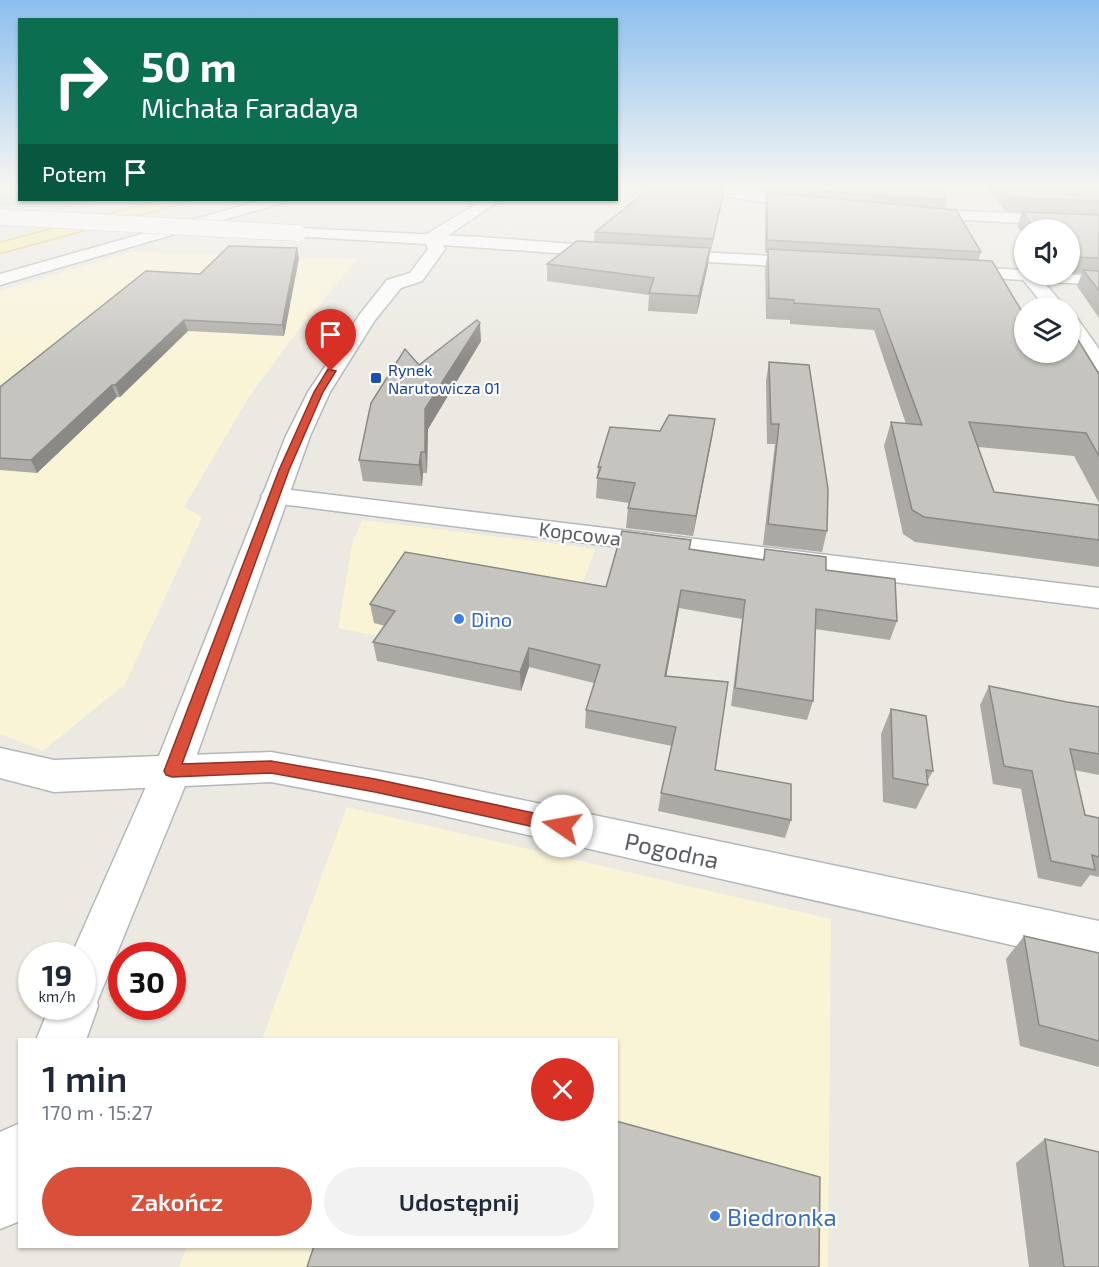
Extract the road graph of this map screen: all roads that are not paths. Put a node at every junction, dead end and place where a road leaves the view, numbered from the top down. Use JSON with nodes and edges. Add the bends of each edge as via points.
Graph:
{"nodes":[{"id":1,"x":121,"y":245,"type":"edge"},
{"id":2,"x":416,"y":245,"type":"edge"},
{"id":3,"x":435,"y":245,"type":"edge"},
{"id":4,"x":513,"y":245,"type":"edge"},
{"id":5,"x":631,"y":254,"type":"edge"},
{"id":6,"x":650,"y":255,"type":"edge"},
{"id":7,"x":822,"y":264,"type":"edge"},
{"id":8,"x":397,"y":269,"type":"junction"},
{"id":9,"x":937,"y":270,"type":"edge"},
{"id":10,"x":1014,"y":275,"type":"edge"},
{"id":11,"x":1080,"y":279,"type":"edge"},
{"id":12,"x":0,"y":280,"type":"edge"},
{"id":13,"x":1099,"y":280,"type":"edge"},
{"id":14,"x":1037,"y":285,"type":"edge"},
{"id":15,"x":1047,"y":297,"type":"edge"},
{"id":16,"x":1080,"y":336,"type":"edge"},
{"id":17,"x":1099,"y":364,"type":"edge"},
{"id":18,"x":275,"y":496,"type":"junction"},
{"id":19,"x":1099,"y":598,"type":"edge"},
{"id":20,"x":0,"y":763,"type":"edge"},
{"id":21,"x":172,"y":771,"type":"junction"},
{"id":22,"x":1099,"y":943,"type":"edge"},
{"id":23,"x":96,"y":952,"type":"edge"},
{"id":24,"x":69,"y":1020,"type":"edge"},
{"id":25,"x":62,"y":1038,"type":"edge"},
{"id":26,"x":18,"y":1155,"type":"edge"},
{"id":27,"x":0,"y":1202,"type":"edge"}],
"edges":[{"from":1,"to":12,"type":"street"},
{"from":2,"to":8,"type":"street"},
{"from":3,"to":8,"type":"street","via":[[437,249],[416,277]]},
{"from":4,"to":5,"type":"street"},
{"from":6,"to":7,"type":"street"},
{"from":8,"to":18,"type":"street","via":[[319,392]]},
{"from":9,"to":10,"type":"street"},
{"from":11,"to":13,"type":"street"},
{"from":14,"to":15,"type":"street"},
{"from":16,"to":17,"type":"street"},
{"from":18,"to":19,"type":"street","name":"Kopcowa"},
{"from":18,"to":21,"type":"street"},
{"from":20,"to":21,"type":"street","name":"Pogodna","via":[[54,776]]},
{"from":21,"to":22,"type":"street","name":"Pogodna","via":[[271,767],[375,785]]},
{"from":21,"to":23,"type":"street"},
{"from":24,"to":25,"type":"street"},
{"from":26,"to":27,"type":"street"}]}
